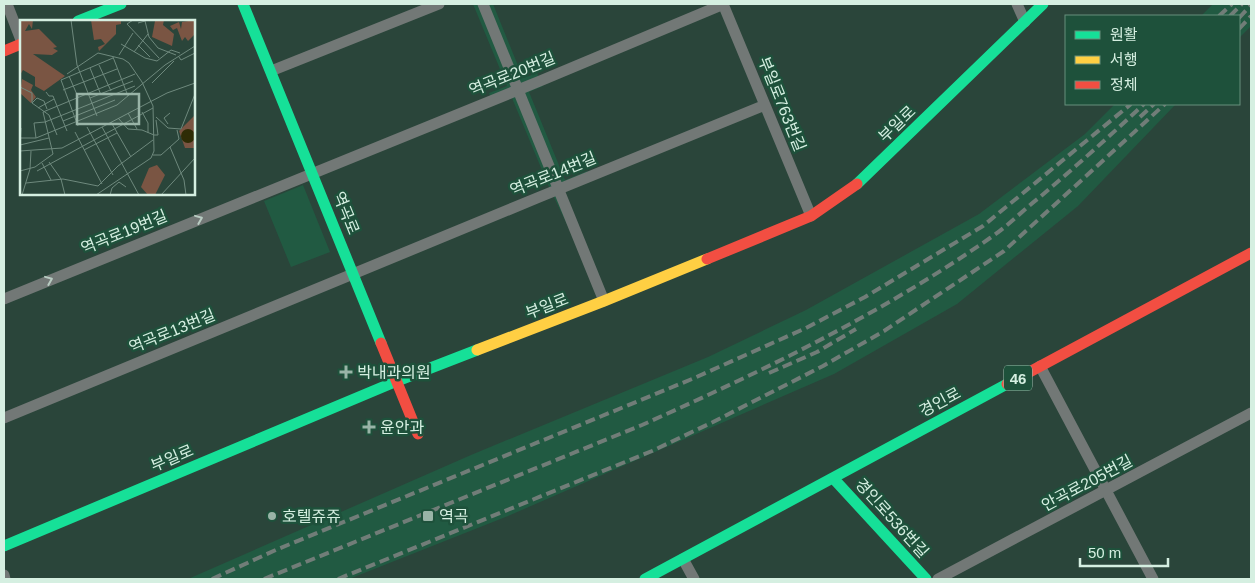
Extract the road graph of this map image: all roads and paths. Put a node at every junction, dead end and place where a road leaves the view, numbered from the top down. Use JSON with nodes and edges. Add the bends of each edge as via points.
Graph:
{"nodes":[{"id":1,"x":7,"y":4,"type":"edge"},
{"id":2,"x":121,"y":4,"type":"edge"},
{"id":3,"x":243,"y":4,"type":"edge"},
{"id":4,"x":439,"y":4,"type":"edge"},
{"id":5,"x":483,"y":4,"type":"edge"},
{"id":6,"x":724,"y":4,"type":"edge"},
{"id":7,"x":1017,"y":4,"type":"edge"},
{"id":8,"x":1043,"y":4,"type":"edge"},
{"id":9,"x":81,"y":20,"type":"edge"},
{"id":10,"x":1025,"y":22,"type":"junction"},
{"id":11,"x":20,"y":37,"type":"edge"},
{"id":12,"x":20,"y":44,"type":"edge"},
{"id":13,"x":4,"y":51,"type":"edge"},
{"id":14,"x":271,"y":71,"type":"junction"},
{"id":15,"x":518,"y":89,"type":"junction"},
{"id":16,"x":765,"y":105,"type":"junction"},
{"id":17,"x":312,"y":173,"type":"junction"},
{"id":18,"x":558,"y":189,"type":"junction"},
{"id":19,"x":811,"y":216,"type":"junction"},
{"id":20,"x":1251,"y":253,"type":"edge"},
{"id":21,"x":353,"y":274,"type":"junction"},
{"id":22,"x":4,"y":299,"type":"edge"},
{"id":23,"x":604,"y":301,"type":"junction"},
{"id":24,"x":1040,"y":366,"type":"junction"},
{"id":25,"x":397,"y":381,"type":"junction"},
{"id":26,"x":1251,"y":413,"type":"edge"},
{"id":27,"x":4,"y":418,"type":"edge"},
{"id":28,"x":418,"y":434,"type":"dead end"},
{"id":29,"x":834,"y":478,"type":"junction"},
{"id":30,"x":1107,"y":491,"type":"junction"},
{"id":31,"x":4,"y":546,"type":"edge"},
{"id":32,"x":682,"y":559,"type":"junction"},
{"id":33,"x":4,"y":575,"type":"edge"},
{"id":34,"x":5,"y":579,"type":"edge"},
{"id":35,"x":645,"y":579,"type":"edge"},
{"id":36,"x":694,"y":579,"type":"edge"},
{"id":37,"x":926,"y":579,"type":"edge"},
{"id":38,"x":938,"y":579,"type":"edge"},
{"id":39,"x":1153,"y":579,"type":"edge"}],
"edges":[{"from":1,"to":11,"type":"street"},
{"from":2,"to":9,"type":"street"},
{"from":3,"to":14,"type":"street","name":"역곡로"},
{"from":4,"to":14,"type":"street"},
{"from":5,"to":15,"type":"street"},
{"from":6,"to":15,"type":"street","name":"역곡로20번길"},
{"from":6,"to":16,"type":"street","name":"부일로763번길"},
{"from":7,"to":10,"type":"street"},
{"from":8,"to":10,"type":"street","name":"부일로"},
{"from":10,"to":19,"type":"street","name":"부일로","via":[[868,175]]},
{"from":12,"to":13,"type":"street"},
{"from":14,"to":17,"type":"street","name":"역곡로"},
{"from":15,"to":17,"type":"street","name":"역곡로20번길"},
{"from":15,"to":18,"type":"street"},
{"from":16,"to":18,"type":"street","name":"역곡로14번길"},
{"from":16,"to":19,"type":"street","name":"부일로763번길"},
{"from":17,"to":21,"type":"street","name":"역곡로"},
{"from":22,"to":17,"type":"street","name":"역곡로19번길","one_way":true},
{"from":18,"to":21,"type":"street","name":"역곡로14번길"},
{"from":18,"to":23,"type":"street"},
{"from":19,"to":23,"type":"street","name":"부일로"},
{"from":20,"to":24,"type":"street","name":"경인로","number":"46"},
{"from":21,"to":25,"type":"street","name":"역곡로"},
{"from":21,"to":27,"type":"street","name":"역곡로13번길"},
{"from":23,"to":25,"type":"street","name":"부일로"},
{"from":24,"to":29,"type":"street","name":"경인로","number":"46"},
{"from":24,"to":30,"type":"street"},
{"from":25,"to":28,"type":"street","name":"역곡로"},
{"from":25,"to":31,"type":"street","name":"부일로"},
{"from":26,"to":30,"type":"street","name":"안곡로205번길"},
{"from":29,"to":32,"type":"street","name":"경인로","number":"46"},
{"from":29,"to":37,"type":"street","name":"경인로536번길"},
{"from":30,"to":38,"type":"street","name":"안곡로205번길"},
{"from":30,"to":39,"type":"street"},
{"from":32,"to":35,"type":"street","name":"경인로","number":"46"},
{"from":32,"to":36,"type":"street"},
{"from":33,"to":34,"type":"street"}]}
